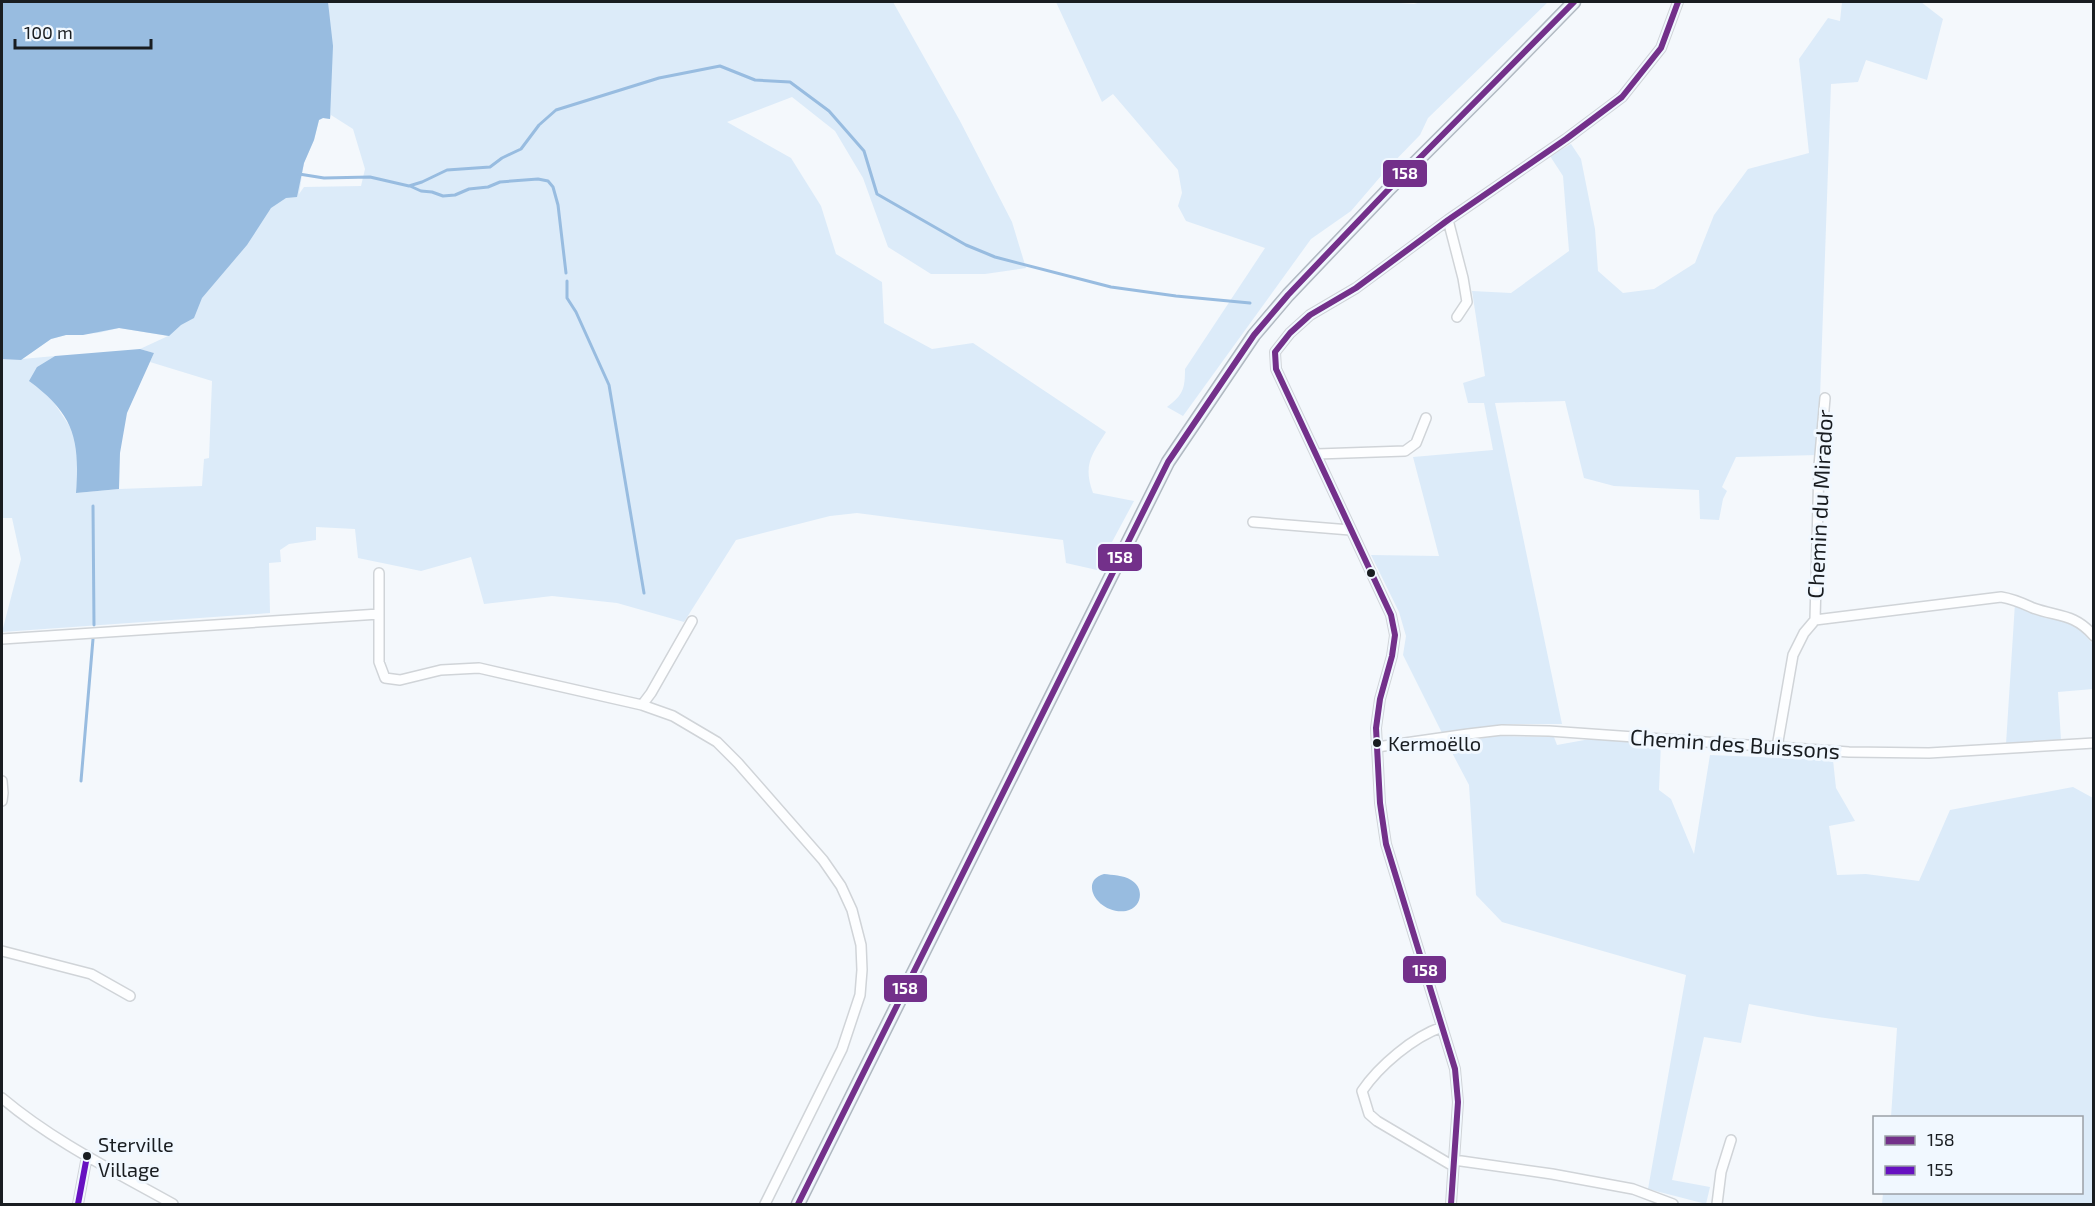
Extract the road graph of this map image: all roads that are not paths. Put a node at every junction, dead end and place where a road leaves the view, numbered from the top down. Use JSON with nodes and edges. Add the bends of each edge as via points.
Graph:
{"nodes":[{"id":1,"x":1574,"y":2,"type":"edge"},
{"id":2,"x":1678,"y":2,"type":"edge"},
{"id":3,"x":1448,"y":220,"type":"junction"},
{"id":4,"x":1457,"y":317,"type":"dead end"},
{"id":5,"x":1825,"y":398,"type":"dead end"},
{"id":6,"x":1426,"y":418,"type":"dead end"},
{"id":7,"x":1317,"y":454,"type":"junction"},
{"id":8,"x":1252,"y":522,"type":"dead end"},
{"id":9,"x":1350,"y":530,"type":"junction"},
{"id":10,"x":379,"y":573,"type":"dead end"},
{"id":11,"x":379,"y":614,"type":"junction"},
{"id":12,"x":1815,"y":620,"type":"junction"},
{"id":13,"x":692,"y":621,"type":"dead end"},
{"id":14,"x":2094,"y":636,"type":"edge"},
{"id":15,"x":2,"y":639,"type":"edge"},
{"id":16,"x":642,"y":705,"type":"junction"},
{"id":17,"x":2094,"y":743,"type":"edge"},
{"id":18,"x":1377,"y":747,"type":"junction"},
{"id":19,"x":1777,"y":747,"type":"junction"},
{"id":20,"x":2,"y":780,"type":"edge"},
{"id":21,"x":2,"y":801,"type":"edge"},
{"id":22,"x":2,"y":951,"type":"edge"},
{"id":23,"x":130,"y":996,"type":"dead end"},
{"id":24,"x":1442,"y":1027,"type":"junction"},
{"id":25,"x":2,"y":1098,"type":"edge"},
{"id":26,"x":1731,"y":1140,"type":"dead end"},
{"id":27,"x":87,"y":1156,"type":"junction"},
{"id":28,"x":1454,"y":1163,"type":"junction"},
{"id":29,"x":78,"y":1204,"type":"edge"},
{"id":30,"x":173,"y":1204,"type":"edge"},
{"id":31,"x":765,"y":1204,"type":"edge"},
{"id":32,"x":798,"y":1204,"type":"edge"},
{"id":33,"x":1450,"y":1204,"type":"edge"},
{"id":34,"x":1673,"y":1204,"type":"edge"},
{"id":35,"x":1717,"y":1204,"type":"edge"}],
"edges":[{"from":1,"to":32,"type":"main road","via":[[1288,295],[1254,334],[1168,462]]},
{"from":2,"to":3,"type":"street","via":[[1661,48],[1622,97]]},
{"from":3,"to":4,"type":"street","via":[[1467,302]]},
{"from":3,"to":7,"type":"street","via":[[1356,288],[1310,315],[1275,352],[1276,369]]},
{"from":5,"to":12,"type":"street","name":"Chemin du Mirador"},
{"from":6,"to":7,"type":"street","via":[[1416,443],[1405,451]]},
{"from":7,"to":9,"type":"street"},
{"from":8,"to":9,"type":"street"},
{"from":9,"to":18,"type":"street","via":[[1391,615],[1395,634],[1380,699]]},
{"from":10,"to":11,"type":"street"},
{"from":11,"to":15,"type":"street"},
{"from":11,"to":16,"type":"street","via":[[379,662],[385,678],[400,680],[441,670],[479,668]]},
{"from":12,"to":14,"type":"street","via":[[2001,597],[2067,615]]},
{"from":12,"to":19,"type":"street","name":"Chemin du Mirador","via":[[1793,655]]},
{"from":13,"to":16,"type":"street"},
{"from":16,"to":31,"type":"street","via":[[694,727],[731,756],[823,860],[841,886],[861,945],[860,995],[842,1049]]},
{"from":17,"to":19,"type":"street","name":"Chemin des Buissons","via":[[1929,753]]},
{"from":18,"to":19,"type":"street","name":"Chemin des Buissons","via":[[1502,730],[1549,730]]},
{"from":18,"to":24,"type":"street","via":[[1386,844]]},
{"from":20,"to":21,"type":"street"},
{"from":22,"to":23,"type":"street","via":[[92,974]]},
{"from":24,"to":28,"type":"street","via":[[1455,1069],[1458,1102]]},
{"from":24,"to":28,"type":"street","via":[[1392,1058],[1362,1091],[1369,1114],[1377,1121]]},
{"from":25,"to":27,"type":"street"},
{"from":26,"to":35,"type":"street"},
{"from":27,"to":29,"type":"street"},
{"from":27,"to":30,"type":"street"},
{"from":28,"to":33,"type":"street"},
{"from":28,"to":34,"type":"street","via":[[1522,1169],[1633,1190]]}]}
